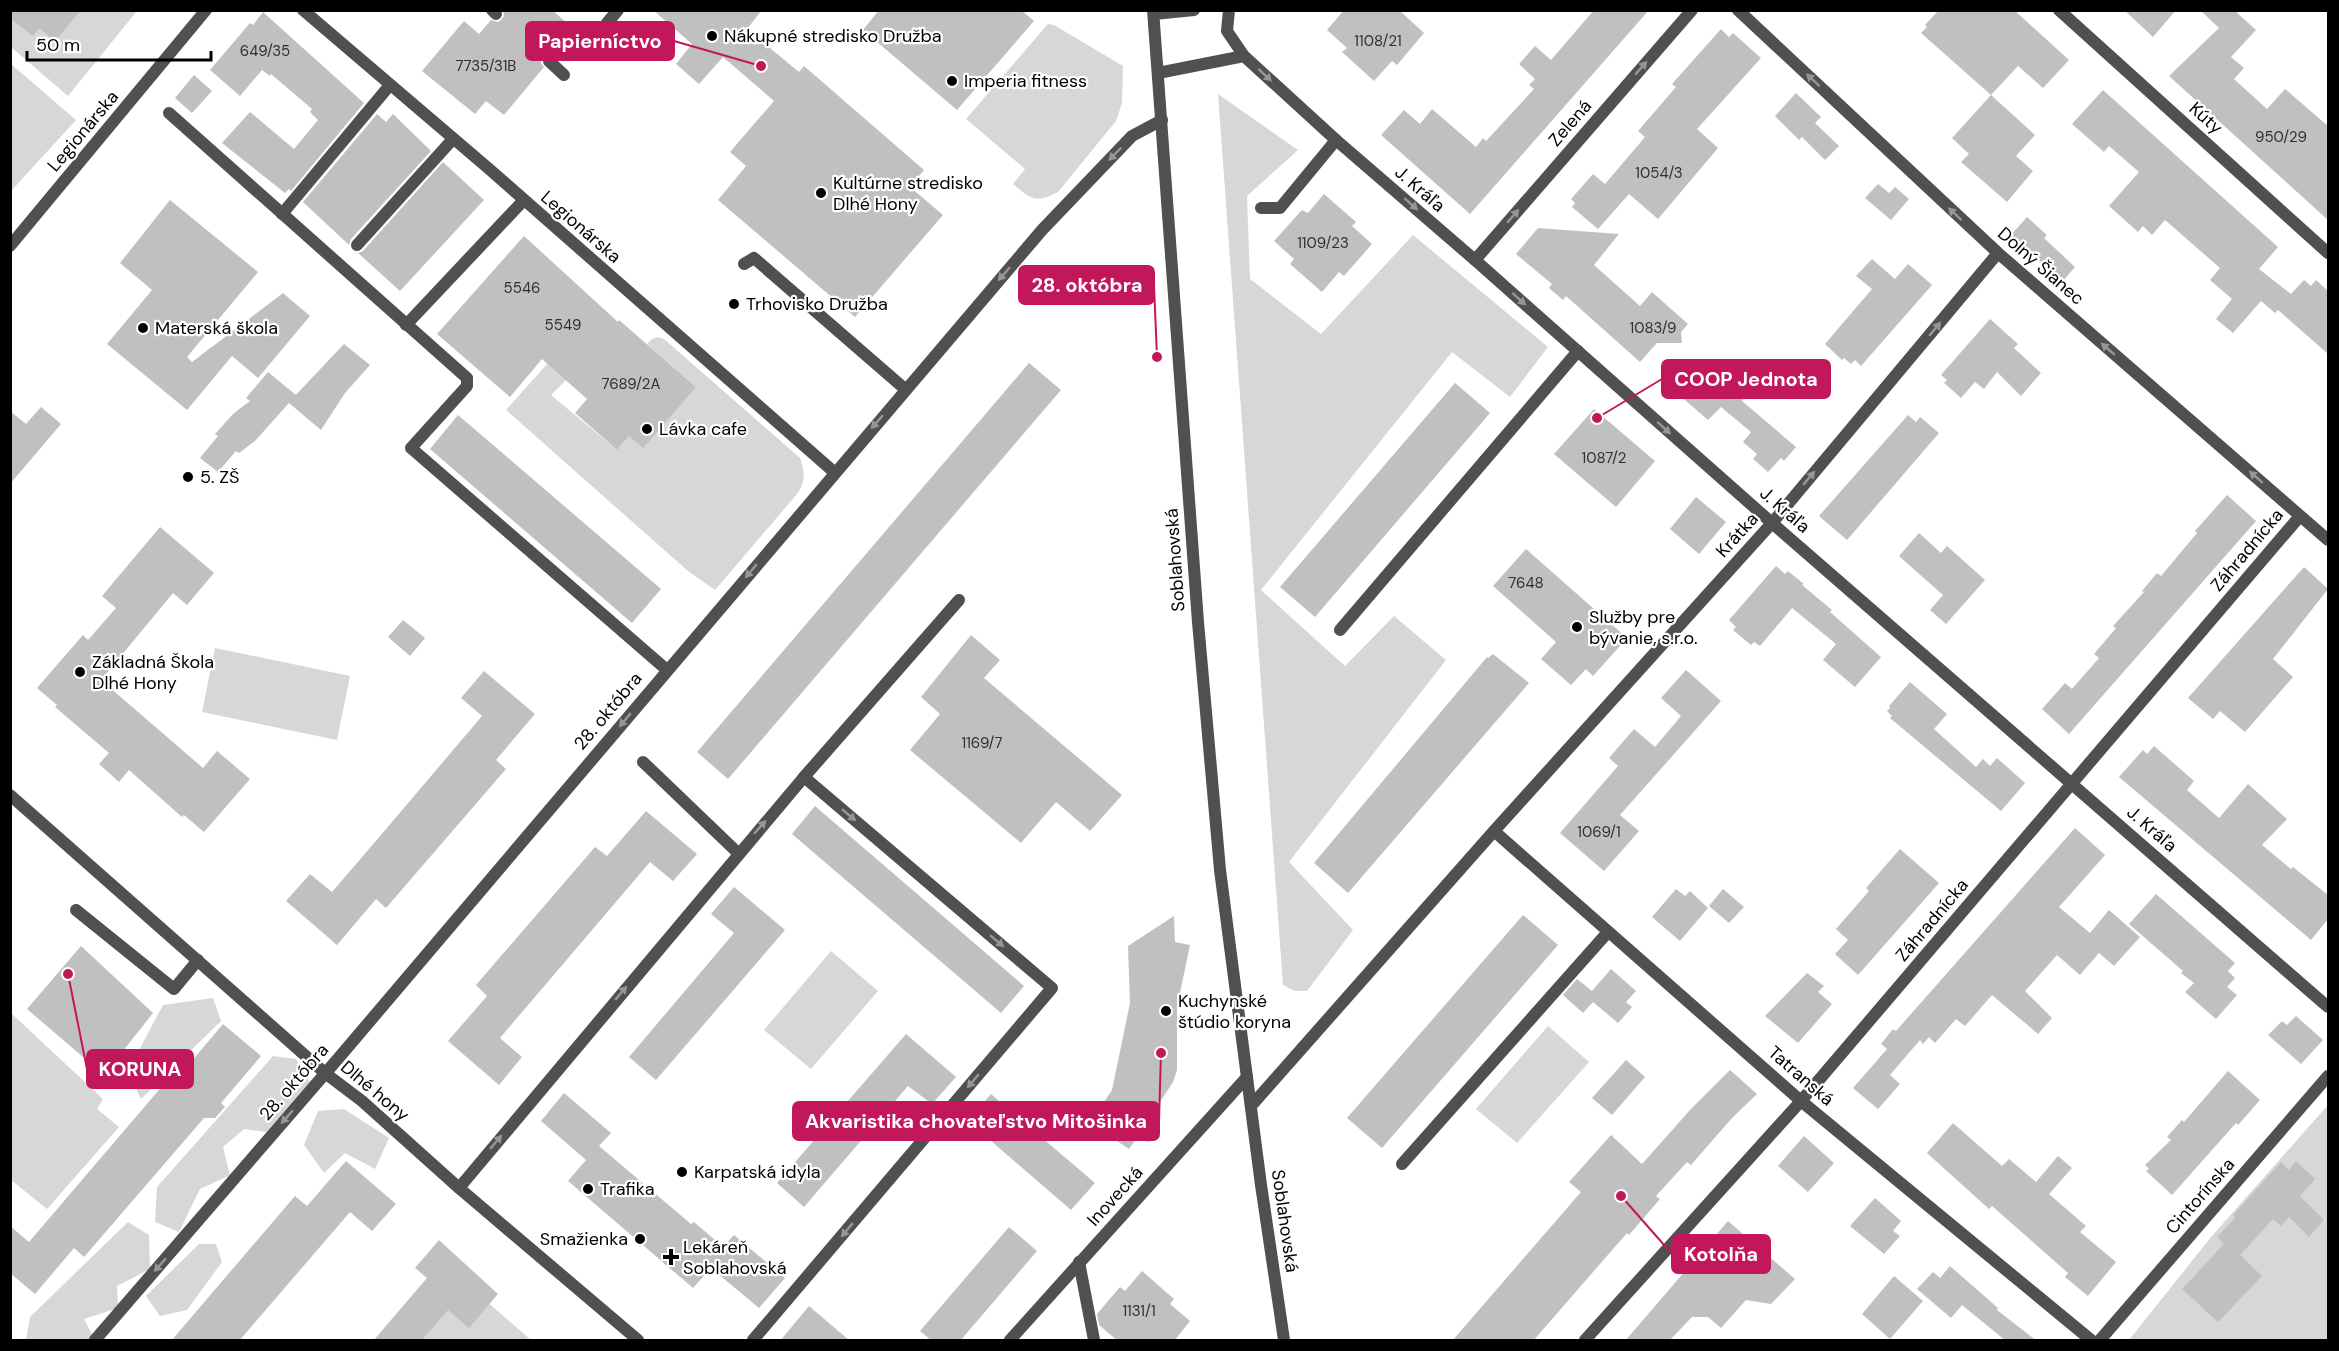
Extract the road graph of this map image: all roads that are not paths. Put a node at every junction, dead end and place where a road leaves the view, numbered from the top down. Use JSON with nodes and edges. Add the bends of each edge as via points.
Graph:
{"nodes":[{"id":1,"x":206,"y":10,"type":"edge"},
{"id":2,"x":303,"y":10,"type":"edge"},
{"id":3,"x":618,"y":10,"type":"edge"},
{"id":4,"x":1194,"y":10,"type":"edge"},
{"id":5,"x":1229,"y":10,"type":"edge"},
{"id":6,"x":1692,"y":10,"type":"edge"},
{"id":7,"x":1738,"y":10,"type":"edge"},
{"id":8,"x":2058,"y":10,"type":"edge"},
{"id":9,"x":1154,"y":12,"type":"edge"},
{"id":10,"x":607,"y":23,"type":"dead end"},
{"id":11,"x":1244,"y":56,"type":"junction"},
{"id":12,"x":549,"y":61,"type":"dead end"},
{"id":13,"x":1158,"y":73,"type":"junction"},
{"id":14,"x":564,"y":75,"type":"dead end"},
{"id":15,"x":390,"y":85,"type":"junction"},
{"id":16,"x":169,"y":113,"type":"dead end"},
{"id":17,"x":1162,"y":120,"type":"junction"},
{"id":18,"x":453,"y":139,"type":"junction"},
{"id":19,"x":1336,"y":140,"type":"junction"},
{"id":20,"x":523,"y":201,"type":"junction"},
{"id":21,"x":1261,"y":208,"type":"dead end"},
{"id":22,"x":282,"y":214,"type":"junction"},
{"id":23,"x":357,"y":245,"type":"dead end"},
{"id":24,"x":10,"y":246,"type":"edge"},
{"id":25,"x":2328,"y":253,"type":"edge"},
{"id":26,"x":1998,"y":254,"type":"junction"},
{"id":27,"x":1475,"y":260,"type":"junction"},
{"id":28,"x":744,"y":264,"type":"dead end"},
{"id":29,"x":406,"y":325,"type":"junction"},
{"id":30,"x":1578,"y":351,"type":"junction"},
{"id":31,"x":905,"y":389,"type":"junction"},
{"id":32,"x":834,"y":472,"type":"junction"},
{"id":33,"x":2300,"y":516,"type":"junction"},
{"id":34,"x":1772,"y":523,"type":"junction"},
{"id":35,"x":2328,"y":540,"type":"edge"},
{"id":36,"x":959,"y":600,"type":"dead end"},
{"id":37,"x":1340,"y":630,"type":"dead end"},
{"id":38,"x":667,"y":670,"type":"junction"},
{"id":39,"x":643,"y":762,"type":"dead end"},
{"id":40,"x":804,"y":777,"type":"junction"},
{"id":41,"x":2072,"y":784,"type":"junction"},
{"id":42,"x":10,"y":795,"type":"edge"},
{"id":43,"x":1494,"y":831,"type":"junction"},
{"id":44,"x":738,"y":853,"type":"junction"},
{"id":45,"x":76,"y":910,"type":"dead end"},
{"id":46,"x":1608,"y":932,"type":"junction"},
{"id":47,"x":198,"y":960,"type":"junction"},
{"id":48,"x":2328,"y":1007,"type":"edge"},
{"id":49,"x":325,"y":1073,"type":"junction"},
{"id":50,"x":2328,"y":1076,"type":"edge"},
{"id":51,"x":1247,"y":1077,"type":"junction"},
{"id":52,"x":1801,"y":1101,"type":"junction"},
{"id":53,"x":1251,"y":1106,"type":"junction"},
{"id":54,"x":1402,"y":1164,"type":"dead end"},
{"id":55,"x":459,"y":1188,"type":"junction"},
{"id":56,"x":1079,"y":1262,"type":"junction"},
{"id":57,"x":94,"y":1341,"type":"edge"},
{"id":58,"x":638,"y":1341,"type":"edge"},
{"id":59,"x":753,"y":1341,"type":"edge"},
{"id":60,"x":1011,"y":1341,"type":"edge"},
{"id":61,"x":1094,"y":1341,"type":"edge"},
{"id":62,"x":1284,"y":1341,"type":"edge"},
{"id":63,"x":1585,"y":1341,"type":"edge"},
{"id":64,"x":2091,"y":1341,"type":"edge"},
{"id":65,"x":2100,"y":1341,"type":"edge"}],
"edges":[{"from":1,"to":24,"type":"street","name":"Legionárska"},
{"from":2,"to":15,"type":"street","name":"Legionárska"},
{"from":3,"to":10,"type":"street"},
{"from":4,"to":9,"type":"street"},
{"from":5,"to":11,"type":"street","name":"J. Kráľa","via":[[1227,31]]},
{"from":27,"to":6,"type":"street","name":"Zelená","one_way":true},
{"from":26,"to":7,"type":"street","name":"Dolný Šianec","one_way":true},
{"from":8,"to":25,"type":"street","name":"Kúty"},
{"from":9,"to":13,"type":"street","name":"Soblahovská"},
{"from":11,"to":13,"type":"street"},
{"from":11,"to":19,"type":"street","name":"J. Kráľa","one_way":true},
{"from":12,"to":14,"type":"street"},
{"from":13,"to":17,"type":"street","name":"Soblahovská"},
{"from":15,"to":18,"type":"street","name":"Legionárska"},
{"from":15,"to":22,"type":"street"},
{"from":16,"to":22,"type":"street"},
{"from":17,"to":31,"type":"street","name":"28. októbra","one_way":true,"via":[[1132,136],[1042,230]]},
{"from":17,"to":51,"type":"street","name":"Soblahovská","via":[[1220,870]]},
{"from":18,"to":20,"type":"street","name":"Legionárska"},
{"from":18,"to":23,"type":"street"},
{"from":19,"to":21,"type":"street","via":[[1280,208]]},
{"from":19,"to":27,"type":"street","name":"J. Kráľa","one_way":true},
{"from":20,"to":29,"type":"street"},
{"from":20,"to":32,"type":"street","name":"Legionárska"},
{"from":22,"to":29,"type":"street"},
{"from":33,"to":26,"type":"street","name":"Dolný Šianec","one_way":true},
{"from":34,"to":26,"type":"street","name":"Krátka","one_way":true},
{"from":27,"to":30,"type":"street","name":"J. Kráľa","one_way":true},
{"from":28,"to":31,"type":"street","via":[[754,258]]},
{"from":29,"to":38,"type":"street","via":[[467,378],[467,386],[411,448]]},
{"from":30,"to":34,"type":"street","name":"J. Kráľa","one_way":true},
{"from":30,"to":37,"type":"street"},
{"from":31,"to":32,"type":"street","name":"28. októbra","one_way":true},
{"from":32,"to":38,"type":"street","name":"28. októbra","one_way":true},
{"from":33,"to":35,"type":"street","name":"Dolný Šianec"},
{"from":33,"to":41,"type":"street","name":"Záhradnícka"},
{"from":34,"to":41,"type":"street","name":"J. Kráľa"},
{"from":34,"to":43,"type":"street","name":"Krátka"},
{"from":36,"to":40,"type":"street"},
{"from":38,"to":49,"type":"street","name":"28. októbra","one_way":true},
{"from":39,"to":44,"type":"street"},
{"from":44,"to":40,"type":"street","one_way":true},
{"from":40,"to":59,"type":"street","one_way":true,"via":[[1052,988]]},
{"from":41,"to":48,"type":"street","name":"J. Kráľa"},
{"from":41,"to":52,"type":"street","name":"Záhradnícka"},
{"from":42,"to":47,"type":"street","name":"Dlhé hony"},
{"from":43,"to":46,"type":"street","name":"Tatranská"},
{"from":43,"to":53,"type":"street"},
{"from":55,"to":44,"type":"street","one_way":true},
{"from":45,"to":47,"type":"street","via":[[174,989]]},
{"from":46,"to":52,"type":"street","name":"Tatranská"},
{"from":46,"to":54,"type":"street"},
{"from":47,"to":49,"type":"street","name":"Dlhé hony"},
{"from":49,"to":55,"type":"street","name":"Dlhé hony"},
{"from":49,"to":57,"type":"street","name":"28. októbra","one_way":true},
{"from":50,"to":65,"type":"street","name":"Cintorínska"},
{"from":51,"to":53,"type":"street","name":"Soblahovská"},
{"from":51,"to":56,"type":"street","name":"Inovecká"},
{"from":52,"to":63,"type":"street","name":"Záhradnícka"},
{"from":52,"to":64,"type":"street","name":"Tatranská"},
{"from":53,"to":62,"type":"street","name":"Soblahovská"},
{"from":55,"to":58,"type":"street","name":"Dlhé hony"},
{"from":56,"to":60,"type":"street","name":"Inovecká"},
{"from":56,"to":61,"type":"street"}]}
